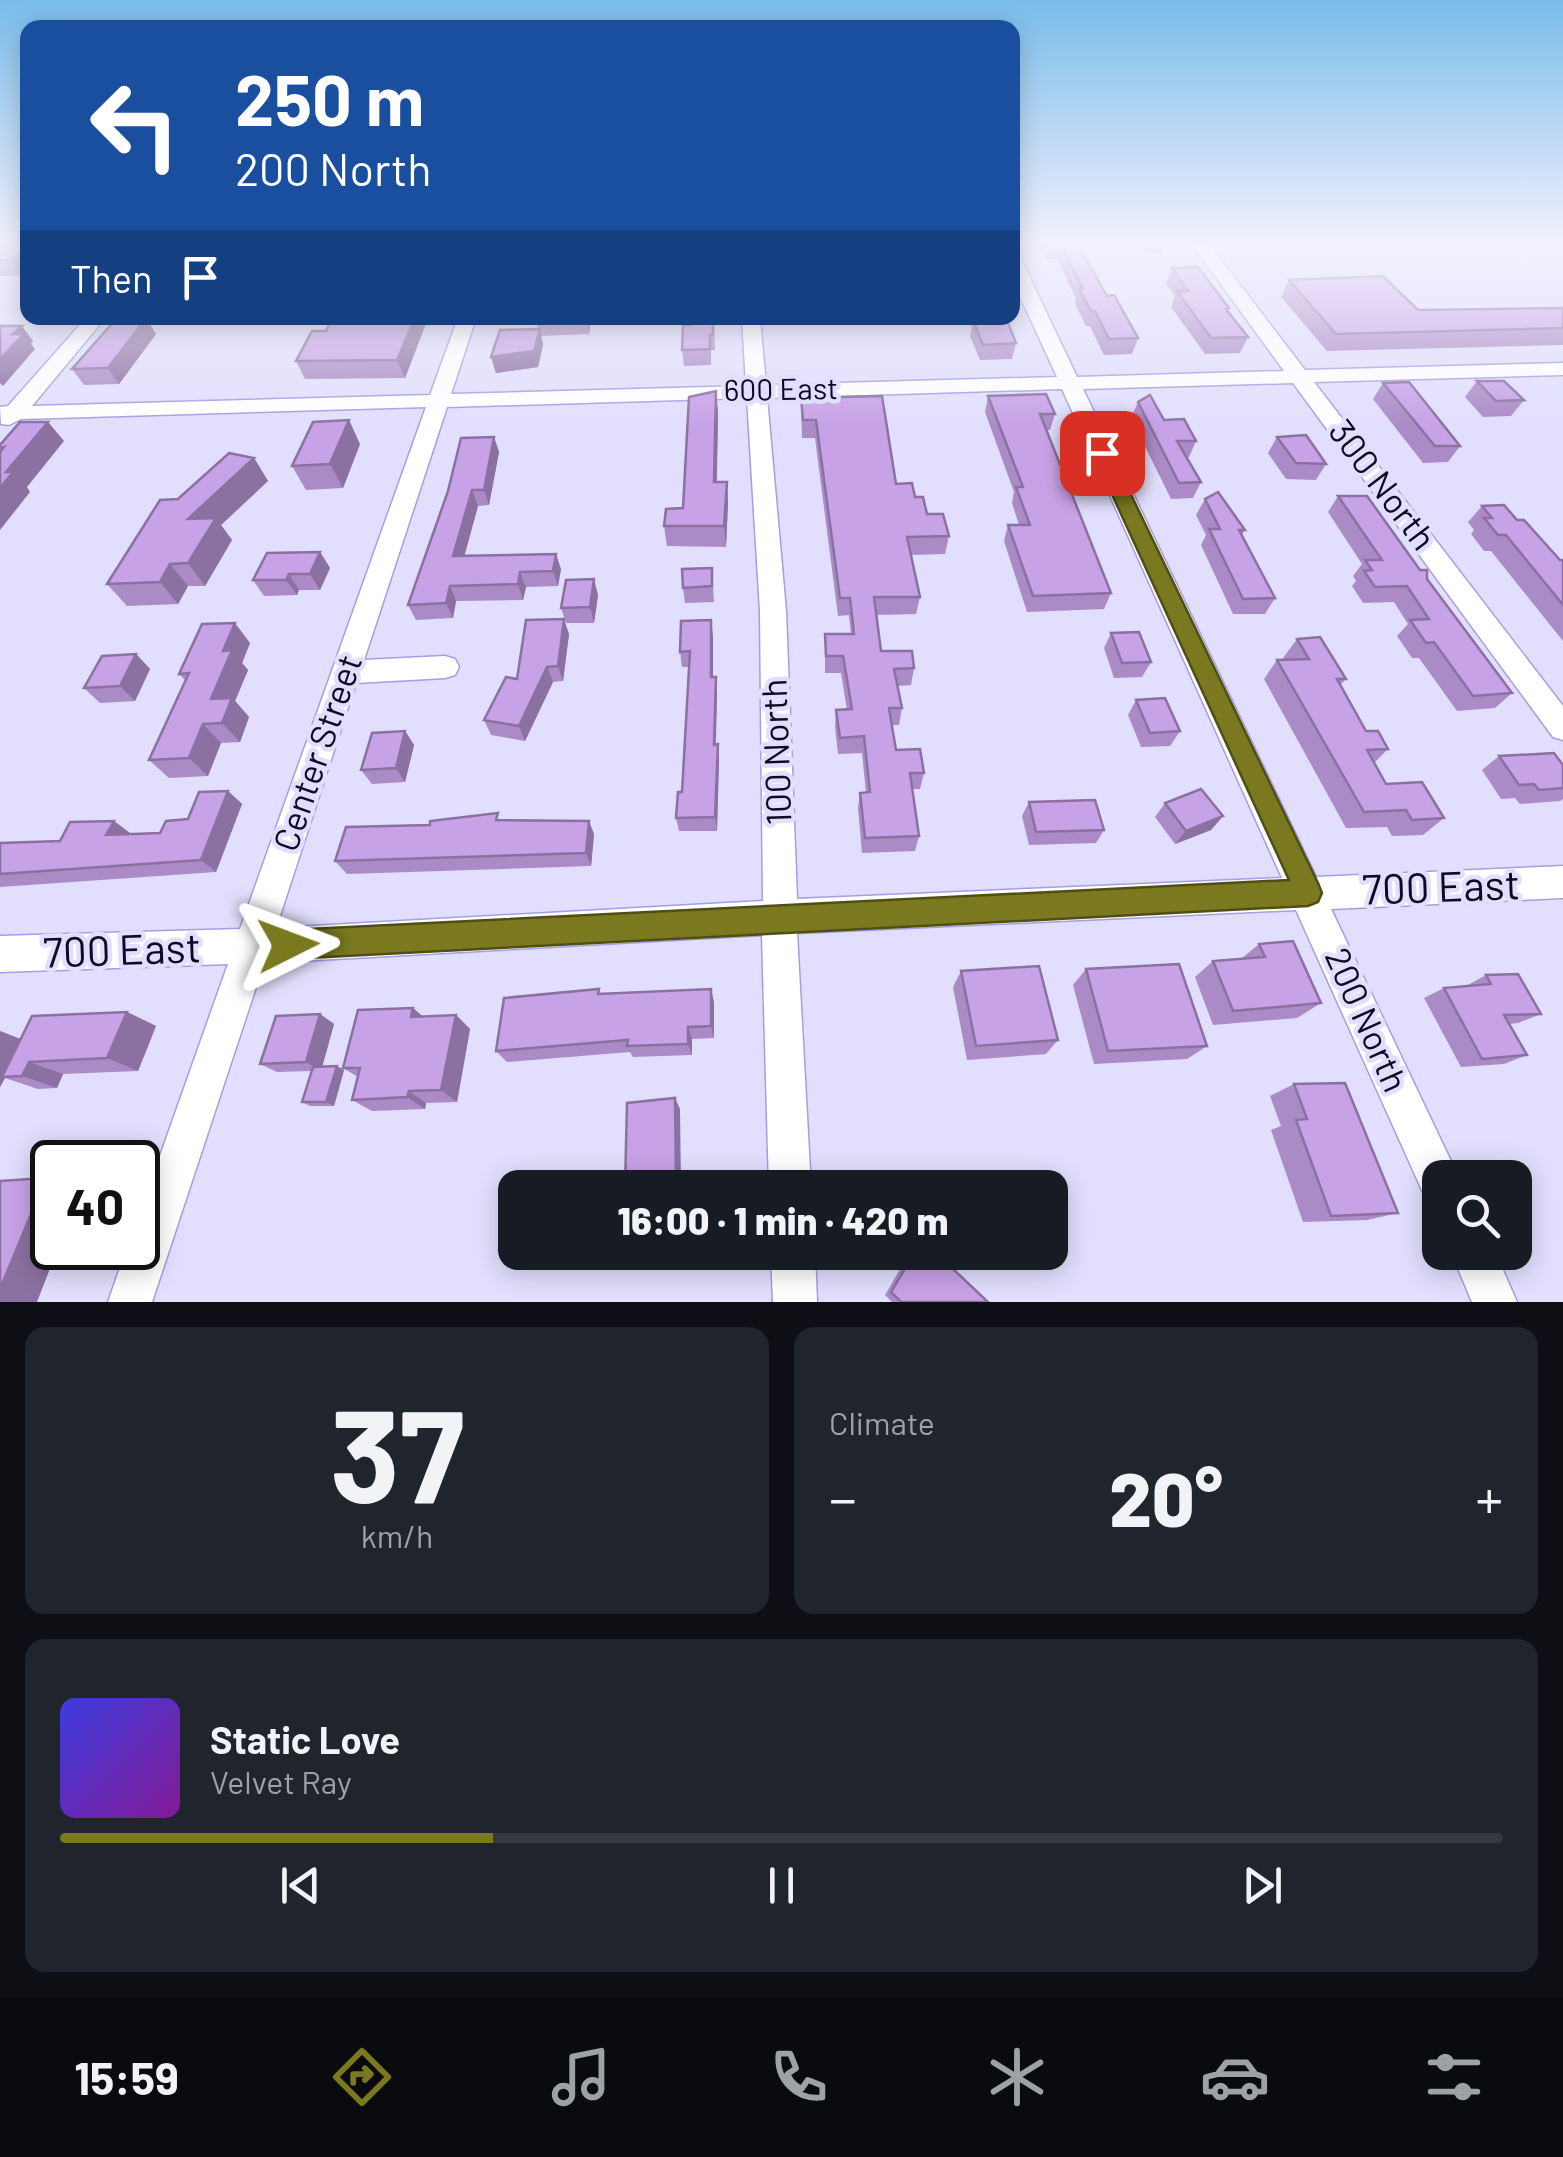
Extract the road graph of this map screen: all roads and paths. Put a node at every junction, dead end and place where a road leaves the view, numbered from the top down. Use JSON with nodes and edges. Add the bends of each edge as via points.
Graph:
{"nodes":[{"id":1,"x":1033,"y":304,"type":"edge"},
{"id":2,"x":1244,"y":304,"type":"edge"},
{"id":3,"x":90,"y":325,"type":"edge"},
{"id":4,"x":465,"y":325,"type":"edge"},
{"id":5,"x":751,"y":325,"type":"edge"},
{"id":6,"x":1563,"y":369,"type":"edge"},
{"id":7,"x":1302,"y":378,"type":"junction"},
{"id":8,"x":1071,"y":385,"type":"junction"},
{"id":9,"x":756,"y":390,"type":"junction"},
{"id":10,"x":439,"y":399,"type":"junction"},
{"id":11,"x":5,"y":418,"type":"edge"},
{"id":12,"x":445,"y":667,"type":"dead end"},
{"id":13,"x":346,"y":672,"type":"junction"},
{"id":14,"x":1563,"y":728,"type":"edge"},
{"id":15,"x":1563,"y":882,"type":"edge"},
{"id":16,"x":1308,"y":893,"type":"junction"},
{"id":17,"x":780,"y":917,"type":"junction"},
{"id":18,"x":252,"y":946,"type":"junction"},
{"id":19,"x":0,"y":954,"type":"edge"},
{"id":20,"x":1430,"y":1160,"type":"edge"},
{"id":21,"x":789,"y":1170,"type":"edge"},
{"id":22,"x":794,"y":1270,"type":"edge"},
{"id":23,"x":1480,"y":1270,"type":"edge"},
{"id":24,"x":130,"y":1302,"type":"edge"},
{"id":25,"x":795,"y":1302,"type":"edge"},
{"id":26,"x":1495,"y":1302,"type":"edge"}],
"edges":[{"from":1,"to":8,"type":"street","name":"200 North"},
{"from":2,"to":7,"type":"street","name":"300 North"},
{"from":3,"to":11,"type":"street"},
{"from":4,"to":10,"type":"street","name":"Center Street"},
{"from":5,"to":9,"type":"street","name":"100 North"},
{"from":6,"to":7,"type":"street","name":"600 East"},
{"from":7,"to":8,"type":"street","name":"600 East"},
{"from":7,"to":14,"type":"street","name":"300 North"},
{"from":8,"to":9,"type":"street","name":"600 East"},
{"from":8,"to":16,"type":"street","name":"200 North"},
{"from":9,"to":10,"type":"street","name":"600 East"},
{"from":9,"to":17,"type":"street","name":"100 North","via":[[773,610]]},
{"from":10,"to":11,"type":"street","name":"600 East"},
{"from":10,"to":13,"type":"street","name":"Center Street"},
{"from":12,"to":13,"type":"street"},
{"from":13,"to":18,"type":"street","name":"Center Street"},
{"from":15,"to":16,"type":"street","name":"700 East"},
{"from":16,"to":17,"type":"street","name":"700 East"},
{"from":16,"to":20,"type":"street","name":"200 North"},
{"from":17,"to":18,"type":"street","name":"700 East"},
{"from":17,"to":21,"type":"street","name":"100 North"},
{"from":18,"to":19,"type":"street","name":"700 East"},
{"from":18,"to":24,"type":"street","name":"Center Street"},
{"from":22,"to":25,"type":"street"},
{"from":23,"to":26,"type":"street"}]}
